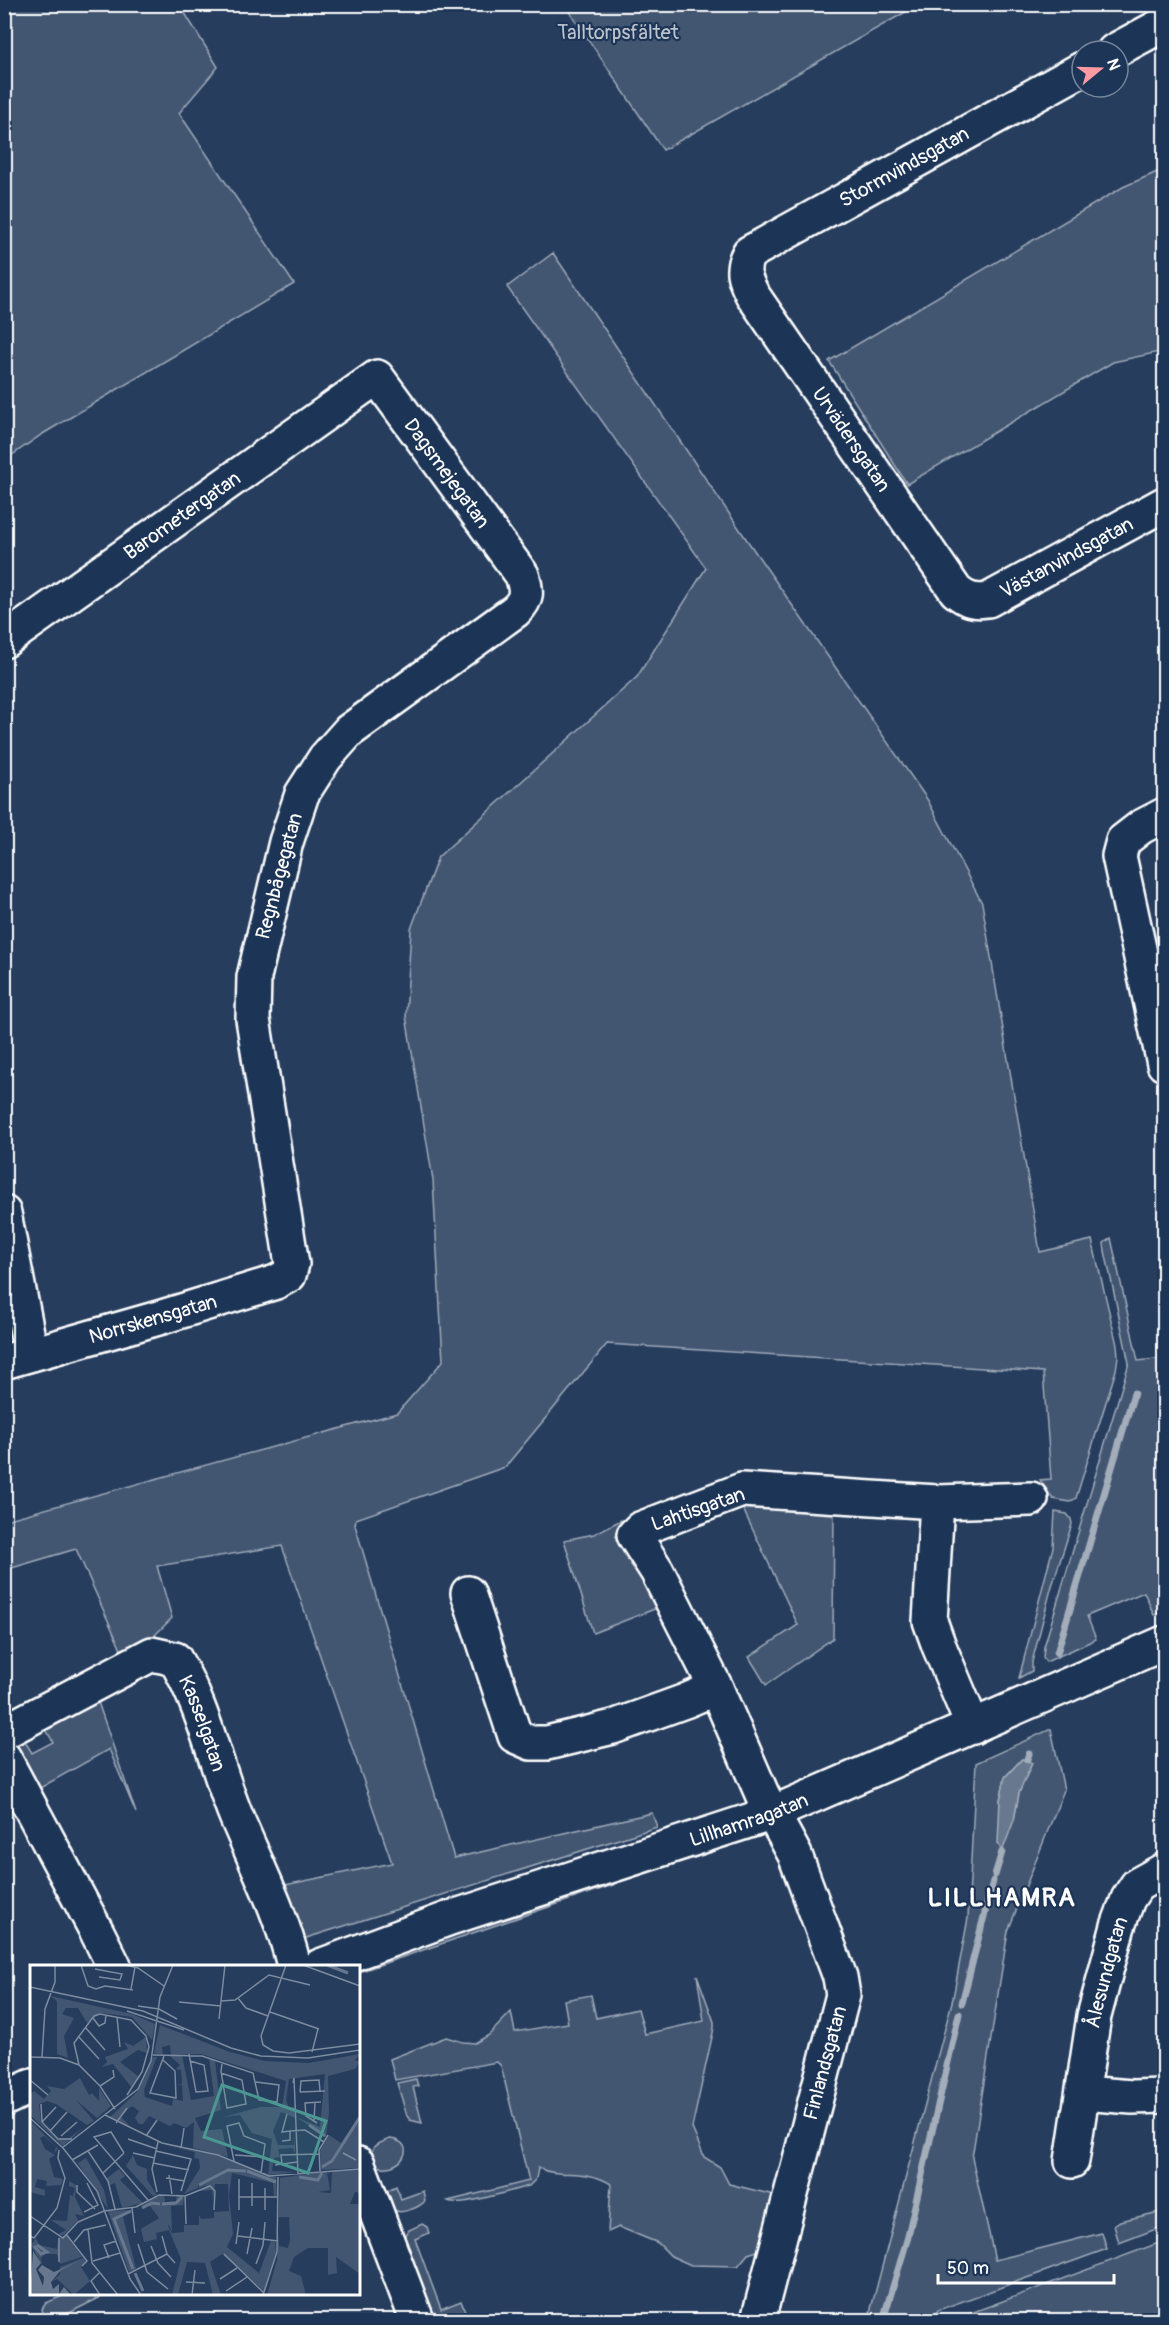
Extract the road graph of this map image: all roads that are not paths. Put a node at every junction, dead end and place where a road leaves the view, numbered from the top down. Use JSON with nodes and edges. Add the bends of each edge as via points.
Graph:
{"nodes":[{"id":1,"x":1164,"y":24,"type":"edge"},
{"id":2,"x":1130,"y":42,"type":"edge"},
{"id":3,"x":1070,"y":76,"type":"edge"},
{"id":4,"x":743,"y":277,"type":"joint"},
{"id":5,"x":358,"y":390,"type":"joint"},
{"id":6,"x":1164,"y":504,"type":"edge"},
{"id":7,"x":526,"y":590,"type":"joint"},
{"id":8,"x":965,"y":599,"type":"joint"},
{"id":9,"x":4,"y":640,"type":"edge"},
{"id":10,"x":1164,"y":815,"type":"edge"},
{"id":11,"x":1164,"y":1065,"type":"edge"},
{"id":12,"x":4,"y":1213,"type":"edge"},
{"id":13,"x":292,"y":1264,"type":"joint"},
{"id":14,"x":18,"y":1357,"type":"edge"},
{"id":15,"x":1031,"y":1499,"type":"dead end"},
{"id":16,"x":937,"y":1502,"type":"junction"},
{"id":17,"x":468,"y":1593,"type":"dead end"},
{"id":18,"x":1164,"y":1642,"type":"edge"},
{"id":19,"x":716,"y":1688,"type":"junction"},
{"id":20,"x":973,"y":1727,"type":"junction"},
{"id":21,"x":4,"y":1732,"type":"edge"},
{"id":22,"x":4,"y":1758,"type":"edge"},
{"id":23,"x":773,"y":1813,"type":"junction"},
{"id":24,"x":1164,"y":1870,"type":"edge"},
{"id":25,"x":114,"y":1965,"type":"edge"},
{"id":26,"x":294,"y":1965,"type":"edge"},
{"id":27,"x":323,"y":1965,"type":"edge"},
{"id":28,"x":30,"y":2087,"type":"edge"},
{"id":29,"x":1083,"y":2093,"type":"junction"},
{"id":30,"x":1164,"y":2096,"type":"edge"},
{"id":31,"x":4,"y":2099,"type":"edge"},
{"id":32,"x":1072,"y":2161,"type":"dead end"},
{"id":33,"x":360,"y":2169,"type":"edge"},
{"id":34,"x":417,"y":2320,"type":"edge"},
{"id":35,"x":758,"y":2320,"type":"edge"}],
"edges":[{"from":1,"to":2,"type":"street"},
{"from":3,"to":4,"type":"street","name":"Stormvindsgatan","via":[[749,253],[742,266]]},
{"from":4,"to":8,"type":"street","name":"Urvädersgatan"},
{"from":5,"to":7,"type":"street","name":"Dagsmejegatan","via":[[377,377],[522,575]]},
{"from":5,"to":9,"type":"street","name":"Barometergatan"},
{"from":6,"to":8,"type":"street","name":"Västanvindsgatan","via":[[988,600]]},
{"from":7,"to":13,"type":"street","name":"Regnbågegatan","via":[[525,602],[515,610],[349,731],[325,758],[302,794],[286,842],[254,977],[253,1019]]},
{"from":10,"to":11,"type":"street","via":[[1122,841],[1119,856]]},
{"from":12,"to":14,"type":"street"},
{"from":13,"to":14,"type":"street","name":"Norrskensgatan","via":[[289,1275],[276,1282]]},
{"from":15,"to":16,"type":"street","name":"Lahtisgatan"},
{"from":16,"to":19,"type":"street","name":"Lahtisgatan","via":[[742,1490],[639,1529],[634,1535],[657,1571]]},
{"from":16,"to":20,"type":"street","via":[[930,1621]]},
{"from":17,"to":19,"type":"street","via":[[515,1736],[531,1743],[547,1743],[613,1727]]},
{"from":18,"to":20,"type":"street","name":"Lillhamragatan"},
{"from":19,"to":23,"type":"street","name":"Lahtisgatan"},
{"from":20,"to":23,"type":"street","name":"Lillhamragatan"},
{"from":21,"to":26,"type":"street","name":"Kasselgatan","via":[[152,1654],[174,1659],[189,1683]]},
{"from":22,"to":25,"type":"street"},
{"from":23,"to":27,"type":"street","name":"Lillhamragatan","via":[[450,1918]]},
{"from":23,"to":35,"type":"street","name":"Finlandsgatan","via":[[795,1855],[843,1995]]},
{"from":24,"to":29,"type":"street","name":"Ålesundgatan","via":[[1137,1884],[1118,1926],[1094,2016]]},
{"from":28,"to":31,"type":"street"},
{"from":29,"to":30,"type":"street"},
{"from":29,"to":32,"type":"street","name":"Ålesundgatan"},
{"from":33,"to":34,"type":"street"}]}
